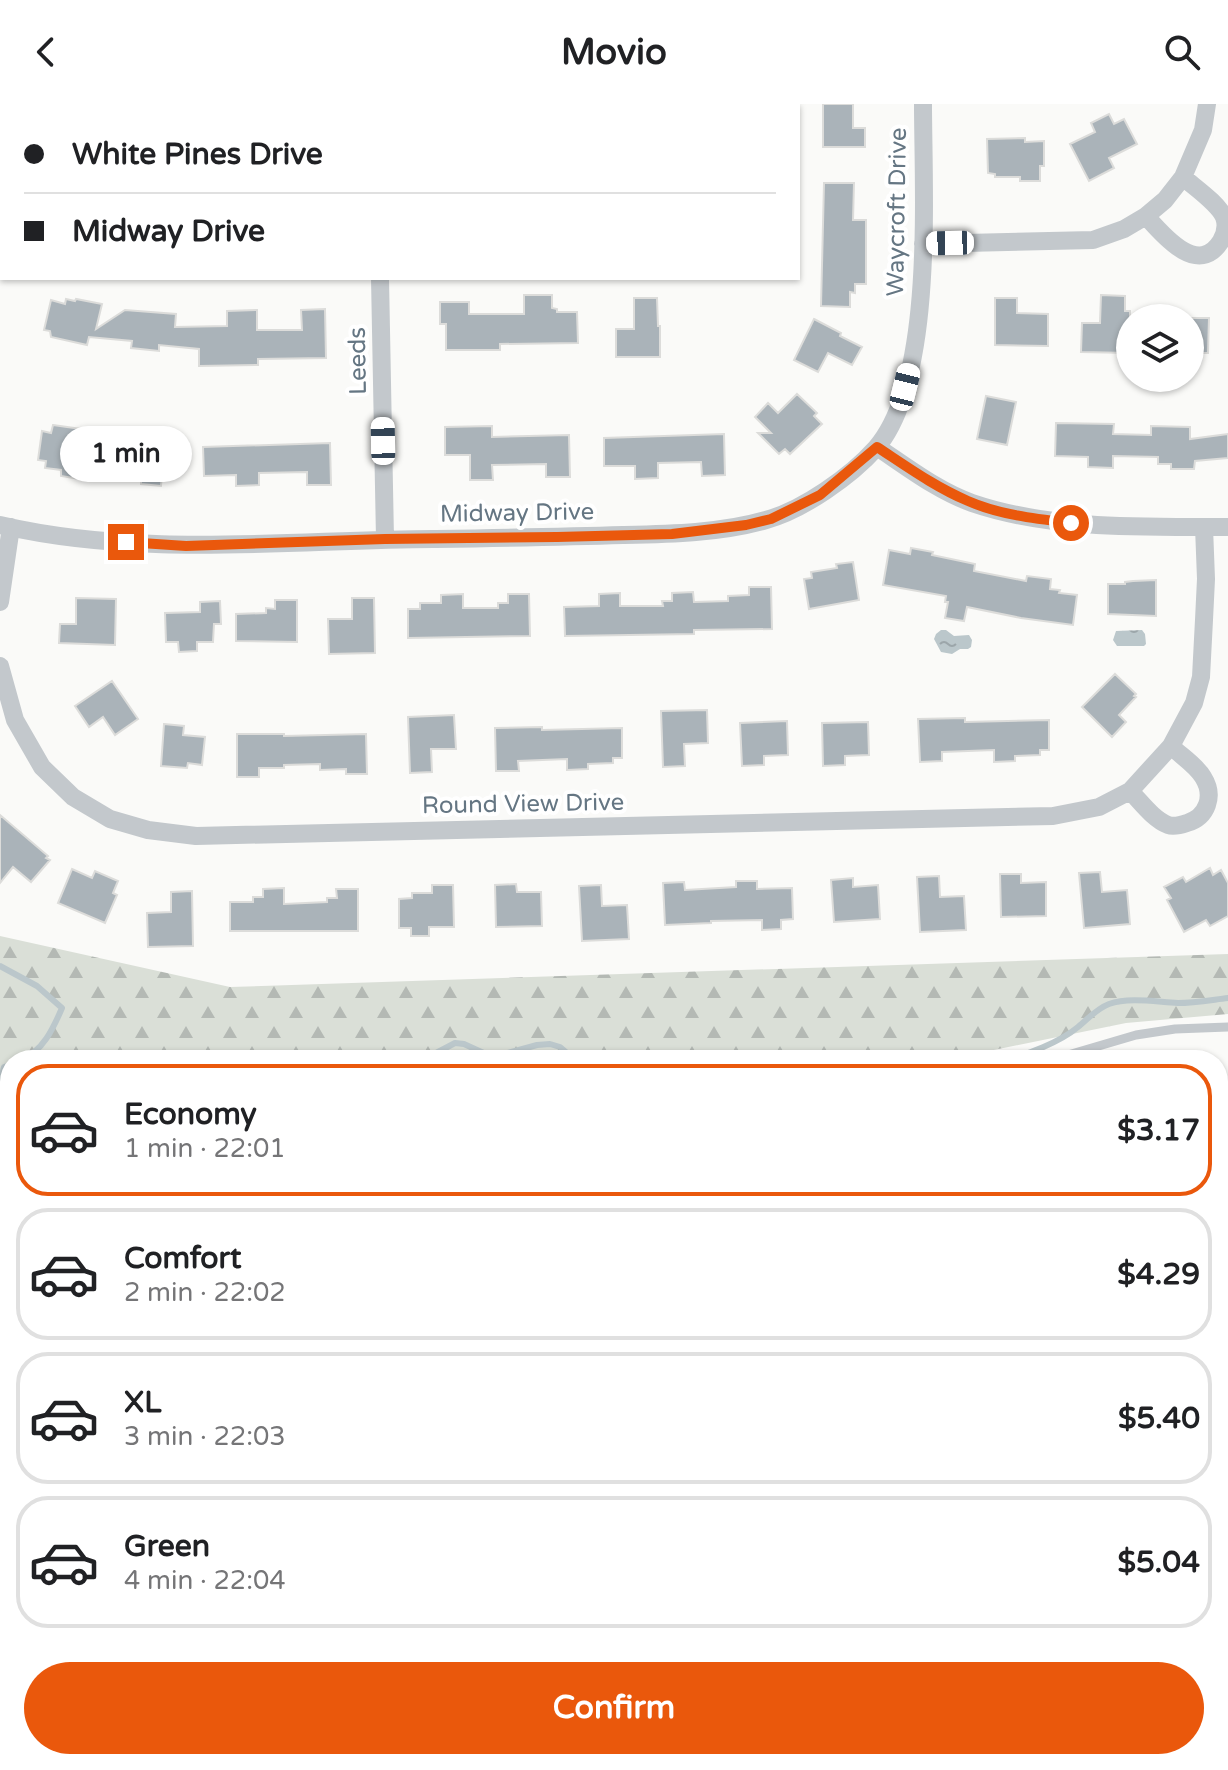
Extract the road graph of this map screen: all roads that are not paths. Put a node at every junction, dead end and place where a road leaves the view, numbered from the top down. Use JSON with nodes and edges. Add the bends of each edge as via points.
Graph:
{"nodes":[{"id":1,"x":923,"y":104,"type":"edge"},
{"id":2,"x":1207,"y":104,"type":"edge"},
{"id":3,"x":1183,"y":177,"type":"junction"},
{"id":4,"x":1146,"y":216,"type":"junction"},
{"id":5,"x":923,"y":244,"type":"junction"},
{"id":6,"x":380,"y":280,"type":"edge"},
{"id":7,"x":918,"y":320,"type":"joint"},
{"id":8,"x":877,"y":447,"type":"junction"},
{"id":9,"x":6,"y":526,"type":"edge"},
{"id":10,"x":1204,"y":527,"type":"junction"},
{"id":11,"x":1228,"y":527,"type":"edge"},
{"id":12,"x":385,"y":539,"type":"junction"},
{"id":13,"x":0,"y":602,"type":"edge"},
{"id":14,"x":0,"y":666,"type":"edge"},
{"id":15,"x":1171,"y":746,"type":"junction"},
{"id":16,"x":1130,"y":791,"type":"junction"},
{"id":17,"x":1228,"y":1027,"type":"edge"},
{"id":18,"x":1085,"y":1050,"type":"edge"}],
"edges":[{"from":1,"to":5,"type":"street","name":"Waycroft Drive"},
{"from":2,"to":3,"type":"street","via":[[1203,130]]},
{"from":3,"to":4,"type":"street"},
{"from":3,"to":4,"type":"street","via":[[1223,215],[1225,230],[1216,248],[1198,255],[1185,253]]},
{"from":4,"to":5,"type":"street","via":[[1093,240]]},
{"from":5,"to":7,"type":"street","name":"Waycroft Drive"},
{"from":6,"to":12,"type":"street","name":"Leeds"},
{"from":7,"to":8,"type":"street","name":"Midway Drive","via":[[900,409]]},
{"from":8,"to":10,"type":"street","via":[[936,485],[1012,515],[1071,523]]},
{"from":8,"to":12,"type":"street","name":"Midway Drive","via":[[820,495],[746,525],[672,534]]},
{"from":9,"to":12,"type":"street","name":"Midway Drive","via":[[186,546]]},
{"from":9,"to":13,"type":"street"},
{"from":10,"to":11,"type":"street"},
{"from":10,"to":15,"type":"street","name":"Round View Drive","via":[[1201,677]]},
{"from":14,"to":16,"type":"street","name":"Round View Drive","via":[[15,720],[42,767],[73,797],[110,819],[196,836],[1053,816],[1099,807]]},
{"from":15,"to":16,"type":"street","name":"Round View Drive"},
{"from":15,"to":16,"type":"street","via":[[1206,782],[1206,808],[1198,819],[1168,824]]},
{"from":17,"to":18,"type":"lane","via":[[1136,1035]]}]}
